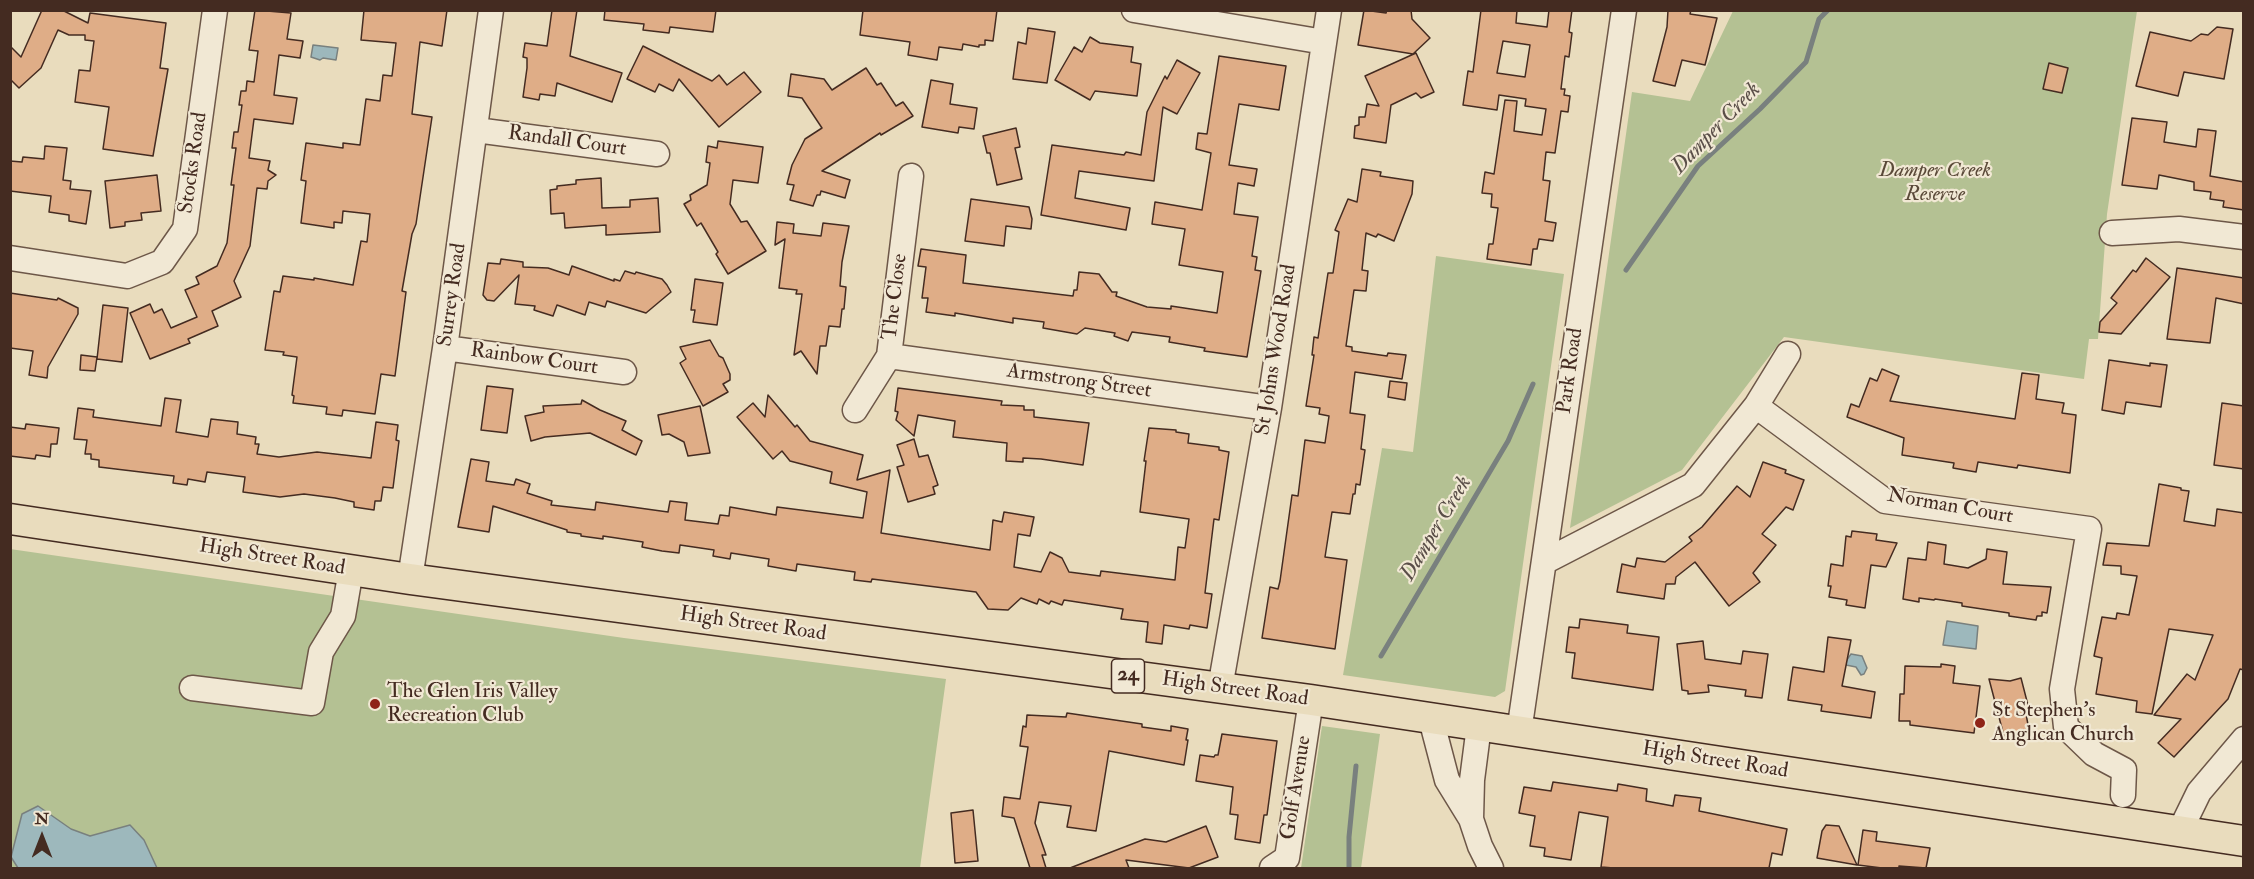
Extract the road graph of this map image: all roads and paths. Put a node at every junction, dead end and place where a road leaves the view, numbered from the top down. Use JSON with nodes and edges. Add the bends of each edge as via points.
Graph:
{"nodes":[{"id":1,"x":215,"y":10,"type":"edge"},
{"id":2,"x":491,"y":10,"type":"edge"},
{"id":3,"x":1134,"y":10,"type":"edge"},
{"id":4,"x":1329,"y":10,"type":"edge"},
{"id":5,"x":1624,"y":10,"type":"edge"},
{"id":6,"x":1324,"y":42,"type":"junction"},
{"id":7,"x":476,"y":130,"type":"junction"},
{"id":8,"x":657,"y":154,"type":"dead end"},
{"id":9,"x":911,"y":176,"type":"dead end"},
{"id":10,"x":2112,"y":233,"type":"dead end"},
{"id":11,"x":2244,"y":237,"type":"edge"},
{"id":12,"x":10,"y":258,"type":"edge"},
{"id":13,"x":445,"y":348,"type":"junction"},
{"id":14,"x":1788,"y":354,"type":"dead end"},
{"id":15,"x":889,"y":356,"type":"junction"},
{"id":16,"x":624,"y":372,"type":"dead end"},
{"id":17,"x":1756,"y":406,"type":"junction"},
{"id":18,"x":1269,"y":408,"type":"junction"},
{"id":19,"x":855,"y":410,"type":"dead end"},
{"id":20,"x":10,"y":519,"type":"edge"},
{"id":21,"x":1544,"y":562,"type":"junction"},
{"id":22,"x":351,"y":570,"type":"junction"},
{"id":23,"x":410,"y":579,"type":"junction"},
{"id":24,"x":192,"y":688,"type":"dead end"},
{"id":25,"x":1220,"y":688,"type":"junction"},
{"id":26,"x":1311,"y":700,"type":"junction"},
{"id":27,"x":1431,"y":719,"type":"junction"},
{"id":28,"x":1479,"y":726,"type":"junction"},
{"id":29,"x":1519,"y":732,"type":"junction"},
{"id":30,"x":2244,"y":739,"type":"edge"},
{"id":31,"x":2123,"y":795,"type":"dead end"},
{"id":32,"x":1470,"y":819,"type":"junction"},
{"id":33,"x":2180,"y":831,"type":"junction"},
{"id":34,"x":2244,"y":841,"type":"edge"},
{"id":35,"x":1480,"y":857,"type":"edge"},
{"id":36,"x":1272,"y":868,"type":"edge"},
{"id":37,"x":1491,"y":868,"type":"edge"}],
"edges":[{"from":1,"to":12,"type":"street","name":"Stocks Road","via":[[185,229],[162,262],[127,276]]},
{"from":2,"to":7,"type":"street","name":"Surrey Road"},
{"from":3,"to":6,"type":"street"},
{"from":4,"to":6,"type":"street","name":"St Johns Wood Road"},
{"from":5,"to":21,"type":"street","name":"Park Road"},
{"from":6,"to":18,"type":"street","name":"St Johns Wood Road"},
{"from":7,"to":8,"type":"street","name":"Randall Court"},
{"from":7,"to":13,"type":"street","name":"Surrey Road"},
{"from":9,"to":15,"type":"street","name":"The Close"},
{"from":10,"to":11,"type":"street","via":[[2179,229]]},
{"from":13,"to":16,"type":"street","name":"Rainbow Court"},
{"from":13,"to":23,"type":"street","name":"Surrey Road"},
{"from":14,"to":17,"type":"street"},
{"from":15,"to":18,"type":"street","name":"Armstrong Street"},
{"from":15,"to":19,"type":"street","name":"The Close"},
{"from":17,"to":21,"type":"street","via":[[1693,485]]},
{"from":17,"to":31,"type":"street","name":"Norman Court","via":[[1885,501],[2089,529],[2062,689],[2066,727],[2094,754],[2124,770]]},
{"from":18,"to":25,"type":"street","name":"St Johns Wood Road"},
{"from":20,"to":22,"type":"main road","name":"High Street Road","number":"24"},
{"from":21,"to":29,"type":"street","name":"Park Road"},
{"from":22,"to":23,"type":"main road","name":"High Street Road","number":"24"},
{"from":22,"to":24,"type":"street","via":[[343,616],[321,652],[312,703]]},
{"from":23,"to":25,"type":"main road","name":"High Street Road","number":"24"},
{"from":25,"to":26,"type":"main road","name":"High Street Road","number":"24"},
{"from":26,"to":27,"type":"main road","name":"High Street Road","number":"24"},
{"from":26,"to":36,"type":"street","name":"Golf Avenue","via":[[1287,858]]},
{"from":27,"to":28,"type":"main road","name":"High Street Road","number":"24"},
{"from":27,"to":32,"type":"street","via":[[1447,780]]},
{"from":28,"to":29,"type":"main road","name":"High Street Road","number":"24"},
{"from":28,"to":32,"type":"street"},
{"from":29,"to":33,"type":"main road","name":"High Street Road","number":"24"},
{"from":30,"to":33,"type":"street","via":[[2199,792]]},
{"from":32,"to":35,"type":"street"},
{"from":33,"to":34,"type":"main road","name":"High Street Road","number":"24"},
{"from":35,"to":37,"type":"street"}]}
